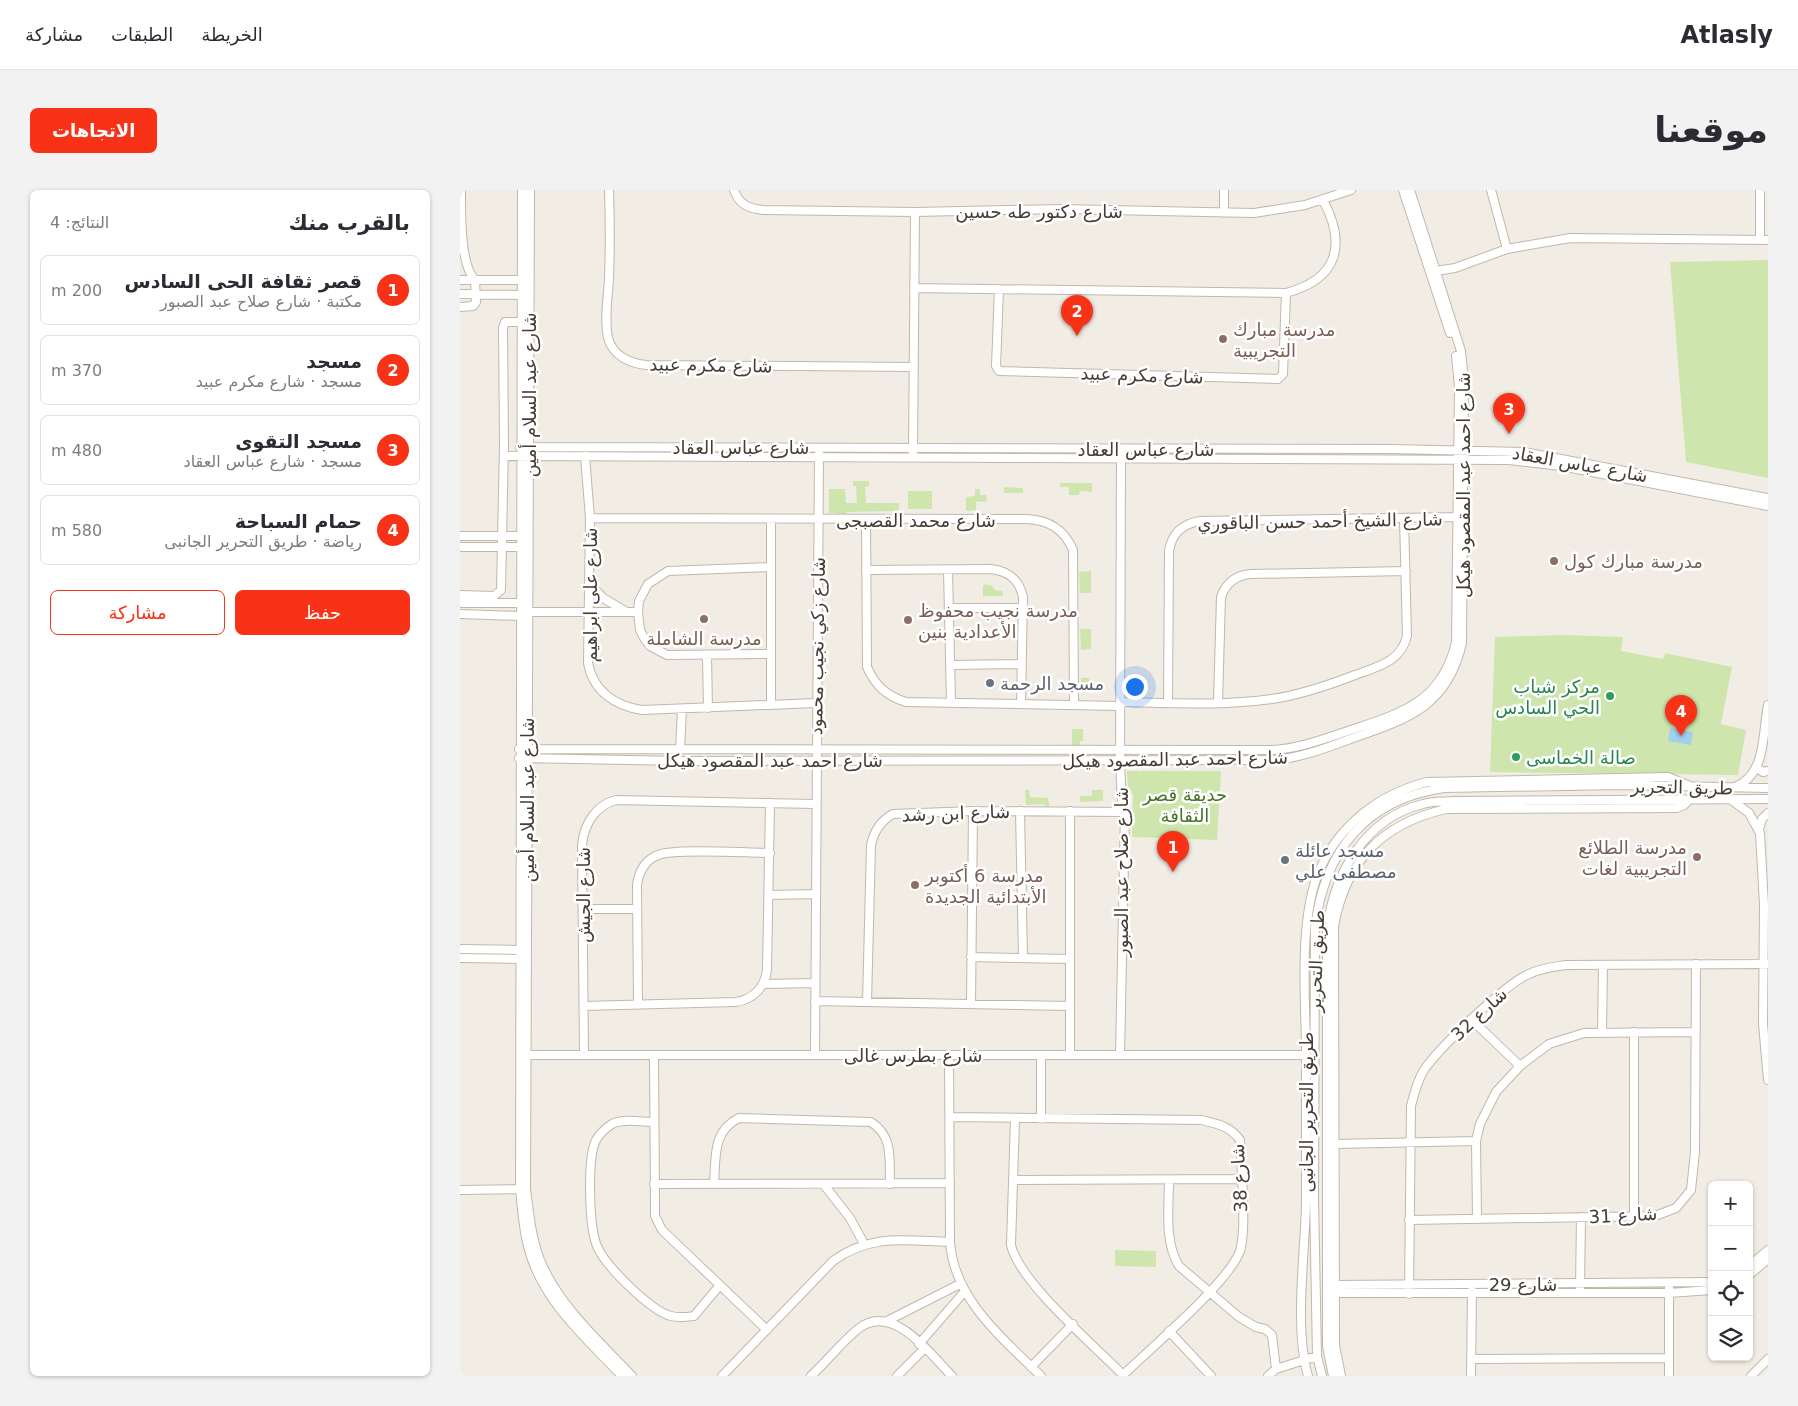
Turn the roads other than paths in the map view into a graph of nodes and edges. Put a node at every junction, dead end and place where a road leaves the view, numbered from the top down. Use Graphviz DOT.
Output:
graph roads {
  1 [pos="461,190"];
  2 [pos="522,190"];
  3 [pos="530,190"];
  4 [pos="609,190"];
  5 [pos="734,190"];
  6 [pos="1224,190"];
  7 [pos="1352,190"];
  8 [pos="1403,190"];
  9 [pos="1410,190"];
  10 [pos="1491,190"];
  11 [pos="1760,190"];
  12 [pos="1323,200"];
  13 [pos="915,212"];
  14 [pos="1224,213"];
  15 [pos="1764,240"];
  16 [pos="1507,249"];
  17 [pos="461,255"];
  18 [pos="1455,268"];
  19 [pos="1436,271"];
  20 [pos="460,280"];
  21 [pos="475,280"];
  22 [pos="525,280"];
  23 [pos="1440,282"];
  24 [pos="914,288"];
  25 [pos="999,289"];
  26 [pos="1286,293"];
  27 [pos="460,294"];
  28 [pos="476,294"];
  29 [pos="521,295"];
  30 [pos="460,306"];
  31 [pos="521,322"];
  32 [pos="914,367"];
  33 [pos="525,447"];
  34 [pos="819,447"];
  35 [pos="913,448"];
  36 [pos="1121,449"];
  37 [pos="1462,449"];
  38 [pos="504,456"];
  39 [pos="524,456"];
  40 [pos="585,456"];
  41 [pos="819,457"];
  42 [pos="913,458"];
  43 [pos="1121,458"];
  44 [pos="1462,459"];
  45 [pos="1768,498"];
  46 [pos="1768,506"];
  47 [pos="590,518"];
  48 [pos="1404,518"];
  49 [pos="1458,518"];
  50 [pos="771,520"];
  51 [pos="818,520"];
  52 [pos="866,520"];
  53 [pos="460,536"];
  54 [pos="520,536"];
  55 [pos="503,537"];
  56 [pos="460,546"];
  57 [pos="503,547"];
  58 [pos="520,547"];
  59 [pos="771,567"];
  60 [pos="866,570"];
  61 [pos="948,570"];
  62 [pos="1406,571"];
  63 [pos="589,583"];
  64 [pos="460,595"];
  65 [pos="460,603"];
  66 [pos="520,603"];
  67 [pos="950,608"];
  68 [pos="1022,608"];
  69 [pos="528,612"];
  70 [pos="588,612"];
  71 [pos="626,612"];
  72 [pos="638,612"];
  73 [pos="460,614"];
  74 [pos="520,616"];
  75 [pos="771,654"];
  76 [pos="707,656"];
  77 [pos="1021,664"];
  78 [pos="951,665"];
  79 [pos="1218,702"];
  80 [pos="816,703"];
  81 [pos="951,703"];
  82 [pos="1168,703"];
  83 [pos="1021,704"];
  84 [pos="1120,704"];
  85 [pos="771,705"];
  86 [pos="1074,705"];
  87 [pos="1422,705"];
  88 [pos="1768,706"];
  89 [pos="708,708"];
  90 [pos="682,709"];
  91 [pos="1766,720"];
  92 [pos="680,750"];
  93 [pos="816,750"];
  94 [pos="1271,750"];
  95 [pos="1120,751"];
  96 [pos="523,753"];
  97 [pos="816,759"];
  98 [pos="1272,760"];
  99 [pos="1120,761"];
  100 [pos="1757,768"];
  101 [pos="1768,771"];
  102 [pos="1464,780"];
  103 [pos="1610,786"];
  104 [pos="1634,786"];
  105 [pos="1692,787"];
  106 [pos="1472,788"];
  107 [pos="1733,788"];
  108 [pos="1768,788"];
  109 [pos="1728,798"];
  110 [pos="1690,799"];
  111 [pos="1768,799"];
  112 [pos="1636,800"];
  113 [pos="1454,801"];
  114 [pos="1610,801"];
  115 [pos="770,803"];
  116 [pos="816,804"];
  117 [pos="1462,809"];
  118 [pos="973,811"];
  119 [pos="1020,811"];
  120 [pos="1070,811"];
  121 [pos="1125,812"];
  122 [pos="1768,813"];
  123 [pos="1759,829"];
  124 [pos="1329,851"];
  125 [pos="770,854"];
  126 [pos="1330,869"];
  127 [pos="769,894"];
  128 [pos="816,894"];
  129 [pos="1766,908"];
  130 [pos="583,909"];
  131 [pos="636,909"];
  132 [pos="460,949"];
  133 [pos="519,950"];
  134 [pos="971,957"];
  135 [pos="460,958"];
  136 [pos="1023,958"];
  137 [pos="519,959"];
  138 [pos="1070,959"];
  139 [pos="1696,964"];
  140 [pos="1766,964"];
  141 [pos="1603,965"];
  142 [pos="1315,973"];
  143 [pos="815,983"];
  144 [pos="763,984"];
  145 [pos="1305,991"];
  146 [pos="815,1000"];
  147 [pos="867,1002"];
  148 [pos="638,1004"];
  149 [pos="971,1004"];
  150 [pos="1326,1004"];
  151 [pos="584,1006"];
  152 [pos="1070,1006"];
  153 [pos="1335,1013"];
  154 [pos="1472,1020"];
  155 [pos="1602,1032"];
  156 [pos="1634,1032"];
  157 [pos="1696,1032"];
  158 [pos="522,1055"];
  159 [pos="584,1055"];
  160 [pos="654,1055"];
  161 [pos="815,1055"];
  162 [pos="949,1055"];
  163 [pos="1041,1055"];
  164 [pos="1070,1055"];
  165 [pos="1120,1055"];
  166 [pos="1306,1055"];
  167 [pos="1520,1066"];
  168 [pos="1768,1080"];
  169 [pos="1334,1113"];
  170 [pos="950,1117"];
  171 [pos="1041,1119"];
  172 [pos="1015,1120"];
  173 [pos="654,1122"];
  174 [pos="1326,1126"];
  175 [pos="1306,1128"];
  176 [pos="1476,1141"];
  177 [pos="1315,1142"];
  178 [pos="1410,1143"];
  179 [pos="1334,1144"];
  180 [pos="1315,1172"];
  181 [pos="1326,1174"];
  182 [pos="1241,1179"];
  183 [pos="1014,1180"];
  184 [pos="1169,1180"];
  185 [pos="654,1184"];
  186 [pos="714,1184"];
  187 [pos="890,1184"];
  188 [pos="950,1184"];
  189 [pos="824,1185"];
  190 [pos="520,1189"];
  191 [pos="460,1190"];
  192 [pos="1314,1197"];
  193 [pos="1325,1197"];
  194 [pos="1634,1217"];
  195 [pos="1477,1218"];
  196 [pos="1581,1218"];
  197 [pos="1410,1220"];
  198 [pos="1326,1230"];
  199 [pos="1334,1240"];
  200 [pos="950,1242"];
  201 [pos="864,1244"];
  202 [pos="1768,1250"];
  203 [pos="1768,1259"];
  204 [pos="1753,1263"];
  205 [pos="1753,1272"];
  206 [pos="1708,1282"];
  207 [pos="1669,1283"];
  208 [pos="960,1284"];
  209 [pos="1472,1284"];
  210 [pos="720,1285"];
  211 [pos="1334,1289"];
  212 [pos="1409,1289"];
  213 [pos="1580,1289"];
  214 [pos="1708,1290"];
  215 [pos="965,1291"];
  216 [pos="1209,1291"];
  217 [pos="1669,1292"];
  218 [pos="1472,1293"];
  219 [pos="887,1321"];
  220 [pos="1073,1324"];
  221 [pos="767,1330"];
  222 [pos="1169,1331"];
  223 [pos="922,1346"];
  224 [pos="1317,1356"];
  225 [pos="1669,1358"];
  226 [pos="1768,1358"];
  227 [pos="1471,1359"];
  228 [pos="1304,1360"];
  229 [pos="1031,1366"];
  230 [pos="1276,1369"];
  231 [pos="1339,1375"];
  232 [pos="622,1376"];
  233 [pos="632,1376"];
  234 [pos="722,1376"];
  235 [pos="811,1376"];
  236 [pos="897,1376"];
  237 [pos="952,1376"];
  238 [pos="1041,1376"];
  239 [pos="1123,1376"];
  240 [pos="1211,1376"];
  241 [pos="1268,1376"];
  242 [pos="1308,1376"];
  243 [pos="1322,1376"];
  244 [pos="1471,1376"];
  245 [pos="1669,1376"];
  246 [pos="1751,1376"];
  1 -- 17 [label="street"];
  2 -- 22 [label="street, شارع عبد السلام أمين"];
  3 -- 22 [label="street, شارع عبد السلام أمين"];
  4 -- 32 [label="street, شارع مكرم عبيد"];
  5 -- 13 [label="street, شارع دكتور طه حسين"];
  6 -- 14 [label="street"];
  7 -- 12 [label="street, شارع دكتور طه حسين"];
  8 -- 37 [label="street, شارع احمد عبد المقصود هيكل"];
  9 -- 19 [label="street, شارع احمد عبد المقصود هيكل"];
  10 -- 16 [label="street"];
  11 -- 15 [label="street"];
  12 -- 14 [label="street, شارع دكتور طه حسين"];
  12 -- 26 [label="street"];
  13 -- 14 [label="street, شارع دكتور طه حسين"];
  13 -- 24 [label="street"];
  15 -- 16 [label="street"];
  16 -- 18 [label="street"];
  17 -- 21 [label="street"];
  18 -- 19 [label="street"];
  18 -- 23 [label="street"];
  19 -- 23 [label="street, شارع احمد عبد المقصود هيكل"];
  20 -- 21 [label="street"];
  21 -- 22 [label="street"];
  21 -- 28 [label="street"];
  22 -- 29 [label="street, شارع عبد السلام أمين"];
  22 -- 33 [label="street, شارع عبد السلام أمين"];
  23 -- 37 [label="street, شارع احمد عبد المقصود هيكل"];
  24 -- 25 [label="street"];
  24 -- 32 [label="street"];
  25 -- 26 [label="street"];
  25 -- 26 [label="street, شارع مكرم عبيد"];
  27 -- 28 [label="street"];
  28 -- 29 [label="street"];
  28 -- 30 [label="street"];
  29 -- 31 [label="street, شارع عبد السلام أمين"];
  31 -- 33 [label="street, شارع عبد السلام أمين"];
  31 -- 38 [label="street"];
  32 -- 35 [label="street"];
  33 -- 34 [label="street, شارع عباس العقاد"];
  33 -- 39 [label="street, شارع عبد السلام أمين"];
  34 -- 35 [label="street, شارع عباس العقاد"];
  34 -- 41 [label="street, شارع زكي نجيب محمود"];
  35 -- 36 [label="street, شارع عباس العقاد"];
  35 -- 42 [label="street"];
  36 -- 37 [label="street, شارع عباس العقاد"];
  36 -- 43 [label="street, شارع صلاح عبد الصبور"];
  37 -- 44 [label="street, شارع احمد عبد المقصود هيكل"];
  37 -- 45 [label="street, شارع عباس العقاد"];
  38 -- 39 [label="street, شارع عباس العقاد"];
  38 -- 55 [label="street"];
  39 -- 40 [label="street, شارع عباس العقاد"];
  39 -- 54 [label="street, شارع عبد السلام أمين"];
  39 -- 69 [label="street, شارع عبد السلام أمين"];
  40 -- 41 [label="street, شارع عباس العقاد"];
  40 -- 47 [label="street, شارع على ابراهيم"];
  41 -- 42 [label="street, شارع عباس العقاد"];
  41 -- 51 [label="street, شارع زكي نجيب محمود"];
  42 -- 43 [label="street, شارع عباس العقاد"];
  43 -- 44 [label="street, شارع عباس العقاد"];
  43 -- 84 [label="street, شارع صلاح عبد الصبور"];
  44 -- 46 [label="street, شارع عباس العقاد"];
  44 -- 49 [label="street, شارع احمد عبد المقصود هيكل"];
  44 -- 87 [label="street, شارع احمد عبد المقصود هيكل"];
  47 -- 50 [label="street, شارع محمد القصبجى"];
  47 -- 63 [label="street, شارع على ابراهيم"];
  48 -- 49 [label="street, شارع الشيخ أحمد حسن الباقوري"];
  48 -- 62 [label="street"];
  48 -- 82 [label="street, شارع الشيخ أحمد حسن الباقوري"];
  49 -- 87 [label="street, شارع احمد عبد المقصود هيكل"];
  50 -- 51 [label="street, شارع محمد القصبجى"];
  50 -- 59 [label="street"];
  51 -- 52 [label="street, شارع محمد القصبجى"];
  51 -- 80 [label="street, شارع زكي نجيب محمود"];
  52 -- 60 [label="street"];
  52 -- 86 [label="street, شارع محمد القصبجى"];
  53 -- 55 [label="street"];
  54 -- 55 [label="street"];
  54 -- 58 [label="street, شارع عبد السلام أمين"];
  55 -- 57 [label="street"];
  56 -- 57 [label="street"];
  57 -- 58 [label="street"];
  57 -- 64 [label="street"];
  58 -- 66 [label="street, شارع عبد السلام أمين"];
  59 -- 72 [label="street"];
  59 -- 75 [label="street"];
  60 -- 61 [label="street"];
  60 -- 81 [label="street"];
  61 -- 67 [label="street"];
  61 -- 68 [label="street"];
  62 -- 79 [label="street"];
  62 -- 79 [label="street"];
  63 -- 70 [label="street, شارع على ابراهيم"];
  63 -- 71 [label="street"];
  65 -- 66 [label="street"];
  66 -- 74 [label="street, شارع عبد السلام أمين"];
  67 -- 68 [label="street"];
  67 -- 78 [label="street"];
  68 -- 77 [label="street"];
  69 -- 70 [label="street"];
  69 -- 96 [label="street, شارع عبد السلام أمين"];
  70 -- 71 [label="street"];
  70 -- 90 [label="street, شارع على ابراهيم"];
  71 -- 72 [label="street"];
  72 -- 76 [label="street"];
  73 -- 74 [label="street"];
  74 -- 96 [label="street, شارع عبد السلام أمين"];
  75 -- 76 [label="street"];
  75 -- 85 [label="street"];
  76 -- 89 [label="street"];
  77 -- 78 [label="street"];
  77 -- 83 [label="street"];
  78 -- 81 [label="street"];
  79 -- 82 [label="street"];
  80 -- 85 [label="street, شارع على ابراهيم"];
  80 -- 93 [label="street, شارع زكي نجيب محمود"];
  81 -- 83 [label="street"];
  82 -- 84 [label="street"];
  83 -- 86 [label="street"];
  84 -- 86 [label="street"];
  84 -- 95 [label="street, شارع صلاح عبد الصبور"];
  85 -- 89 [label="street, شارع على ابراهيم"];
  87 -- 94 [label="street, شارع احمد عبد المقصود هيكل"];
  87 -- 98 [label="street, شارع احمد عبد المقصود هيكل"];
  88 -- 91 [label="street"];
  89 -- 90 [label="street, شارع على ابراهيم"];
  90 -- 92 [label="street"];
  91 -- 100 [label="street"];
  92 -- 93 [label="street, شارع احمد عبد المقصود هيكل"];
  92 -- 96 [label="street, شارع احمد عبد المقصود هيكل"];
  93 -- 95 [label="street, شارع احمد عبد المقصود هيكل"];
  93 -- 97 [label="street, شارع زكي نجيب محمود"];
  94 -- 95 [label="street, شارع احمد عبد المقصود هيكل"];
  94 -- 98 [label="street"];
  95 -- 99 [label="street, شارع صلاح عبد الصبور"];
  96 -- 97 [label="street, شارع احمد عبد المقصود هيكل"];
  96 -- 133 [label="street, شارع عبد السلام أمين"];
  96 -- 158 [label="street, شارع عبد السلام أمين"];
  97 -- 99 [label="street, شارع احمد عبد المقصود هيكل"];
  97 -- 116 [label="street, شارع زكي نجيب محمود"];
  98 -- 99 [label="street, شارع احمد عبد المقصود هيكل"];
  99 -- 121 [label="street, شارع صلاح عبد الصبور"];
  100 -- 101 [label="street"];
  100 -- 107 [label="street"];
  102 -- 105 [label="street, طريق التحرير الجانبى"];
  102 -- 106 [label="street"];
  102 -- 124 [label="street, طريق التحرير الجانبى"];
  103 -- 104 [label="street, طريق التحرير"];
  103 -- 106 [label="street, طريق التحرير"];
  103 -- 114 [label="street"];
  104 -- 105 [label="street, طريق التحرير"];
  104 -- 112 [label="street"];
  105 -- 107 [label="street, طريق التحرير"];
  106 -- 126 [label="street, طريق التحرير"];
  107 -- 108 [label="street, طريق التحرير"];
  109 -- 110 [label="street, طريق التحرير"];
  109 -- 111 [label="street, طريق التحرير"];
  109 -- 123 [label="street"];
  110 -- 112 [label="street, طريق التحرير"];
  110 -- 117 [label="street, طريق التحرير الجانبى"];
  112 -- 114 [label="street, طريق التحرير"];
  113 -- 114 [label="street, طريق التحرير"];
  113 -- 117 [label="street"];
  113 -- 150 [label="street, طريق التحرير"];
  115 -- 116 [label="street, شارع الجيش"];
  115 -- 125 [label="street"];
  115 -- 130 [label="street, شارع الجيش"];
  116 -- 128 [label="street, شارع زكي نجيب محمود"];
  117 -- 153 [label="street, طريق التحرير الجانبى"];
  118 -- 119 [label="street, شارع ابن رشد"];
  118 -- 134 [label="street"];
  118 -- 147 [label="street, شارع ابن رشد"];
  119 -- 120 [label="street, شارع ابن رشد"];
  119 -- 136 [label="street"];
  120 -- 121 [label="street, شارع ابن رشد"];
  120 -- 138 [label="street"];
  121 -- 165 [label="street, شارع صلاح عبد الصبور"];
  122 -- 123 [label="street"];
  123 -- 129 [label="street"];
  124 -- 126 [label="street"];
  124 -- 145 [label="street, طريق التحرير الجانبى"];
  125 -- 127 [label="street"];
  125 -- 131 [label="street"];
  126 -- 142 [label="street, طريق التحرير"];
  127 -- 128 [label="street"];
  127 -- 144 [label="street"];
  128 -- 143 [label="street, شارع زكي نجيب محمود"];
  129 -- 140 [label="street"];
  130 -- 131 [label="street"];
  130 -- 151 [label="street, شارع الجيش"];
  131 -- 148 [label="street"];
  132 -- 133 [label="street"];
  133 -- 137 [label="street, شارع عبد السلام أمين"];
  134 -- 136 [label="street"];
  134 -- 149 [label="street"];
  135 -- 137 [label="street"];
  136 -- 138 [label="street"];
  137 -- 158 [label="street, شارع عبد السلام أمين"];
  138 -- 152 [label="street"];
  139 -- 140 [label="street, شارع 32"];
  139 -- 141 [label="street, شارع 32"];
  139 -- 157 [label="street, شارع 31"];
  140 -- 168 [label="street"];
  141 -- 154 [label="street, شارع 32"];
  141 -- 155 [label="street"];
  142 -- 145 [label="street"];
  142 -- 177 [label="street, طريق التحرير"];
  143 -- 144 [label="street"];
  143 -- 146 [label="street, شارع زكي نجيب محمود"];
  144 -- 148 [label="street"];
  145 -- 166 [label="street, طريق التحرير الجانبى"];
  146 -- 147 [label="street"];
  146 -- 161 [label="street, شارع زكي نجيب محمود"];
  147 -- 149 [label="street"];
  148 -- 151 [label="street"];
  149 -- 152 [label="street"];
  150 -- 153 [label="street"];
  150 -- 174 [label="street, طريق التحرير"];
  151 -- 159 [label="street, شارع الجيش"];
  152 -- 164 [label="street"];
  153 -- 169 [label="street, طريق التحرير الجانبى"];
  154 -- 167 [label="street"];
  154 -- 178 [label="street, شارع 32"];
  155 -- 156 [label="street"];
  155 -- 167 [label="street"];
  156 -- 157 [label="street"];
  156 -- 194 [label="street"];
  157 -- 194 [label="street, شارع 31"];
  158 -- 159 [label="street, شارع بطرس غالى"];
  158 -- 190 [label="street, شارع عبد السلام أمين"];
  158 -- 233 [label="street, شارع عبد السلام أمين"];
  159 -- 160 [label="street, شارع بطرس غالى"];
  160 -- 161 [label="street, شارع بطرس غالى"];
  160 -- 173 [label="street"];
  161 -- 162 [label="street, شارع بطرس غالى"];
  162 -- 163 [label="street, شارع بطرس غالى"];
  162 -- 170 [label="street"];
  163 -- 164 [label="street, شارع بطرس غالى"];
  163 -- 171 [label="street"];
  164 -- 165 [label="street, شارع بطرس غالى"];
  165 -- 166 [label="street, شارع بطرس غالى"];
  166 -- 175 [label="street, طريق التحرير الجانبى"];
  167 -- 176 [label="street"];
  169 -- 174 [label="street"];
  169 -- 179 [label="street, طريق التحرير الجانبى"];
  170 -- 172 [label="street, شارع 38"];
  170 -- 188 [label="street"];
  171 -- 172 [label="street, شارع 38"];
  171 -- 182 [label="street, شارع 38"];
  172 -- 183 [label="street"];
  173 -- 185 [label="street"];
  173 -- 210 [label="street"];
  174 -- 181 [label="street, طريق التحرير"];
  175 -- 177 [label="street"];
  175 -- 228 [label="street, طريق التحرير الجانبى"];
  176 -- 178 [label="street"];
  176 -- 195 [label="street"];
  177 -- 180 [label="street, طريق التحرير"];
  178 -- 179 [label="street"];
  178 -- 197 [label="street, شارع 32"];
  179 -- 199 [label="street, طريق التحرير الجانبى"];
  180 -- 181 [label="street"];
  180 -- 192 [label="street, طريق التحرير"];
  181 -- 193 [label="street, طريق التحرير"];
  182 -- 184 [label="street"];
  182 -- 216 [label="street, شارع 38"];
  183 -- 184 [label="street"];
  183 -- 220 [label="street"];
  184 -- 216 [label="street"];
  185 -- 186 [label="street"];
  185 -- 210 [label="street"];
  186 -- 187 [label="street"];
  186 -- 189 [label="street"];
  187 -- 188 [label="street"];
  187 -- 189 [label="street"];
  188 -- 200 [label="street"];
  189 -- 201 [label="street"];
  190 -- 191 [label="street"];
  190 -- 232 [label="street, شارع عبد السلام أمين"];
  192 -- 193 [label="street"];
  192 -- 224 [label="street, طريق التحرير"];
  193 -- 198 [label="street, طريق التحرير"];
  194 -- 196 [label="street, شارع 31"];
  195 -- 196 [label="street, شارع 31"];
  195 -- 197 [label="street, شارع 31"];
  196 -- 213 [label="street"];
  197 -- 212 [label="street, شارع 32"];
  198 -- 199 [label="street"];
  198 -- 231 [label="street, طريق التحرير"];
  199 -- 211 [label="street, طريق التحرير الجانبى"];
  200 -- 201 [label="street"];
  200 -- 208 [label="street"];
  201 -- 221 [label="street"];
  202 -- 204 [label="street"];
  203 -- 205 [label="street"];
  206 -- 207 [label="street, شارع 29"];
  207 -- 213 [label="street, شارع 29"];
  207 -- 217 [label="street"];
  208 -- 215 [label="street"];
  208 -- 219 [label="street"];
  209 -- 212 [label="street, شارع 29"];
  209 -- 213 [label="street, شارع 29"];
  209 -- 218 [label="street"];
  210 -- 221 [label="street"];
  211 -- 212 [label="street, شارع 29"];
  211 -- 231 [label="street, طريق التحرير الجانبى"];
  212 -- 218 [label="street, شارع 29"];
  213 -- 217 [label="street, شارع 29"];
  213 -- 218 [label="street, شارع 29"];
  214 -- 217 [label="street, شارع 29"];
  215 -- 223 [label="street"];
  215 -- 229 [label="street"];
  216 -- 222 [label="street, شارع 38"];
  216 -- 230 [label="street"];
  217 -- 225 [label="street"];
  218 -- 227 [label="street"];
  219 -- 223 [label="street"];
  219 -- 235 [label="street"];
  220 -- 229 [label="street"];
  220 -- 239 [label="street"];
  221 -- 234 [label="street"];
  222 -- 239 [label="street, شارع 38"];
  222 -- 240 [label="street"];
  223 -- 236 [label="street"];
  223 -- 237 [label="street"];
  224 -- 228 [label="street"];
  224 -- 243 [label="street, طريق التحرير"];
  225 -- 227 [label="street"];
  225 -- 245 [label="street"];
  226 -- 246 [label="street"];
  227 -- 244 [label="street"];
  228 -- 230 [label="street"];
  228 -- 242 [label="street, طريق التحرير الجانبى"];
  229 -- 238 [label="street"];
  230 -- 241 [label="street"];
}
